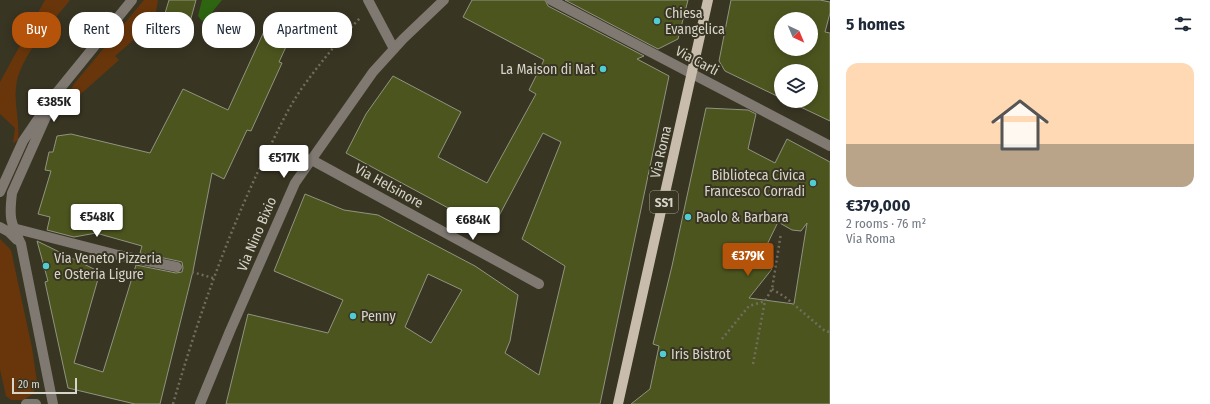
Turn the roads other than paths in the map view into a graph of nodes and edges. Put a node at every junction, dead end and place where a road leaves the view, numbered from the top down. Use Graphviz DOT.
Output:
graph roads {
  1 [pos="132,0"];
  2 [pos="444,0"];
  3 [pos="551,0"];
  4 [pos="708,0"];
  5 [pos="370,3"];
  6 [pos="394,49"];
  7 [pos="692,75"];
  8 [pos="57,92"];
  9 [pos="830,146"];
  10 [pos="310,159"];
  11 [pos="0,192"];
  12 [pos="0,228"];
  13 [pos="13,228"];
  14 [pos="21,244"];
  15 [pos="177,267"];
  16 [pos="539,284"];
  17 [pos="26,404"];
  18 [pos="36,404"];
  19 [pos="52,404"];
  20 [pos="200,404"];
  21 [pos="618,404"];
  1 -- 8 [label="street"];
  2 -- 6 [label="street, Via Nino Bixio"];
  3 -- 7 [label="street, Via Carli"];
  4 -- 7 [label="main road, Via Roma / SS1"];
  5 -- 6 [label="street"];
  6 -- 10 [label="street, Via Nino Bixio"];
  7 -- 9 [label="street, Via Carli"];
  7 -- 21 [label="main road, Via Roma / SS1"];
  8 -- 11 [label="street"];
  8 -- 13 [label="street"];
  10 -- 16 [label="street, Via Helsinore"];
  10 -- 20 [label="street, Via Nino Bixio"];
  12 -- 14 [label="street"];
  13 -- 14 [label="street"];
  13 -- 15 [label="street"];
  14 -- 19 [label="street"];
  17 -- 18 [label="street"];
}
